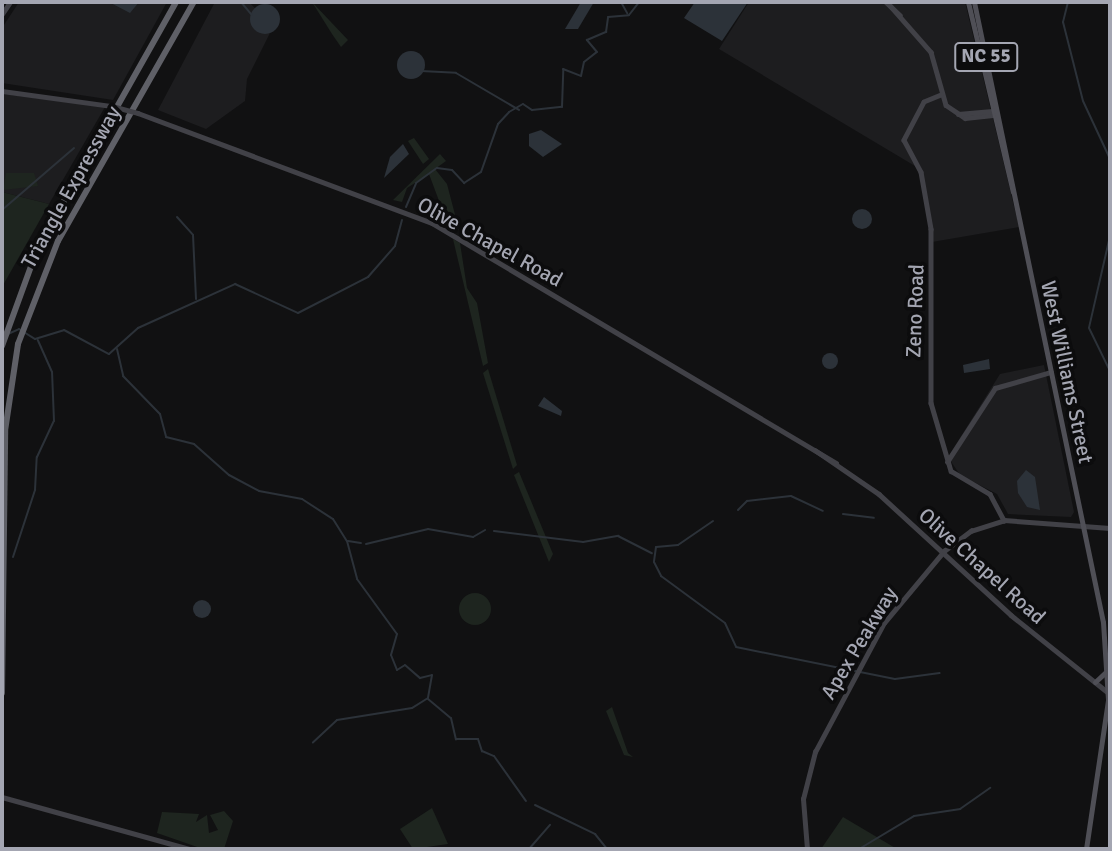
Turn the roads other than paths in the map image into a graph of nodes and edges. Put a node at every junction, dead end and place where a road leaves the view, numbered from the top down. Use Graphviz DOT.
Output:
graph roads {
  1 [pos="10,2"];
  2 [pos="176,2"];
  3 [pos="194,2"];
  4 [pos="886,2"];
  5 [pos="968,2"];
  6 [pos="974,2"];
  7 [pos="2,13"];
  8 [pos="2,91"];
  9 [pos="940,95"];
  10 [pos="995,113"];
  11 [pos="2,346"];
  12 [pos="1051,372"];
  13 [pos="947,462"];
  14 [pos="1004,520"];
  15 [pos="1083,523"];
  16 [pos="1110,528"];
  17 [pos="944,551"];
  18 [pos="1107,671"];
  19 [pos="1095,682"];
  20 [pos="2,693"];
  21 [pos="1109,693"];
  22 [pos="2,797"];
  23 [pos="190,849"];
  24 [pos="807,849"];
  25 [pos="1086,849"];
  1 -- 7 [label="main road"];
  2 -- 11 [label="highway, Triangle Expressway"];
  3 -- 20 [label="highway, Triangle Expressway"];
  4 -- 9 [label="main road"];
  5 -- 10 [label="main road, West Williams Street / NC 55"];
  6 -- 10 [label="main road, West Williams Street / NC 55"];
  8 -- 17 [label="main road, Olive Chapel Road, bridge"];
  9 -- 10 [label="main road"];
  9 -- 13 [label="main road, Zeno Road"];
  10 -- 12 [label="main road, West Williams Street / NC 55"];
  12 -- 13 [label="main road"];
  12 -- 15 [label="main road, West Williams Street / NC 55"];
  13 -- 14 [label="main road"];
  14 -- 15 [label="main road, Apex Peakway"];
  14 -- 17 [label="main road, Apex Peakway"];
  15 -- 16 [label="main road, Apex Peakway"];
  15 -- 18 [label="main road, West Williams Street / NC 55"];
  17 -- 19 [label="main road, Olive Chapel Road"];
  17 -- 24 [label="main road, Apex Peakway"];
  18 -- 19 [label="main road"];
  18 -- 21 [label="main road, West Williams Street / NC 55"];
  19 -- 21 [label="main road, Olive Chapel Road"];
  21 -- 25 [label="main road, West Williams Street / NC 55"];
  22 -- 23 [label="main road"];
}
